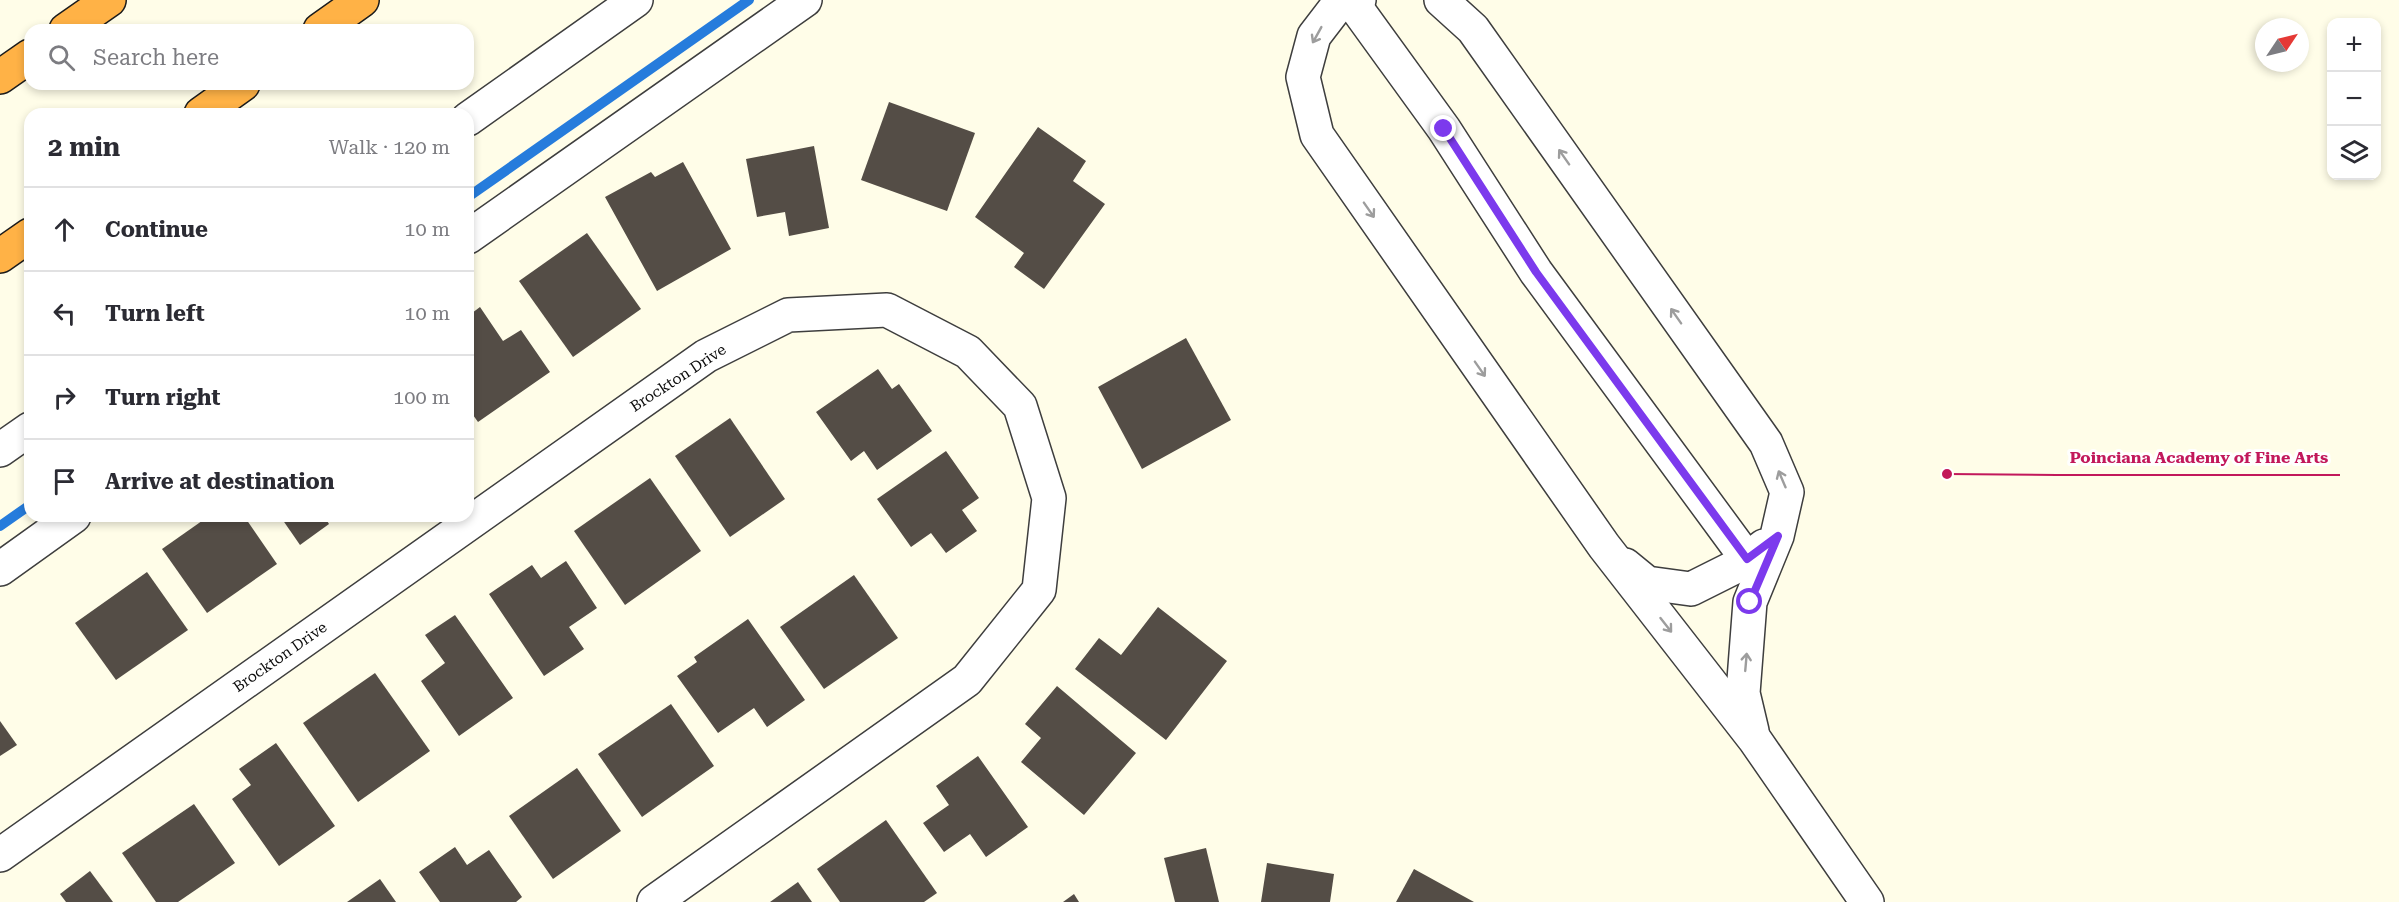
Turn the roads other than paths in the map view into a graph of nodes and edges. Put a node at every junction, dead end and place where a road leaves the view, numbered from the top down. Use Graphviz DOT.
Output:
graph roads {
  1 [pos="109,0"];
  2 [pos="362,0"];
  3 [pos="636,0"];
  4 [pos="805,0"];
  5 [pos="1441,0"];
  6 [pos="1345,2"];
  7 [pos="75,24"];
  8 [pos="328,24"];
  9 [pos="24,60"];
  10 [pos="0,77"];
  11 [pos="235,90"];
  12 [pos="209,108"];
  13 [pos="474,115"];
  14 [pos="474,233"];
  15 [pos="24,239"];
  16 [pos="0,256"];
  17 [pos="24,433"];
  18 [pos="0,450"];
  19 [pos="474,520"];
  20 [pos="66,522"];
  21 [pos="471,522"];
  22 [pos="1778,536"];
  23 [pos="1604,546"];
  24 [pos="1747,559"];
  25 [pos="0,569"];
  26 [pos="1755,740"];
  27 [pos="0,855"];
  28 [pos="654,902"];
  29 [pos="1867,902"];
  1 -- 7 [label="highway"];
  2 -- 8 [label="highway"];
  3 -- 13 [label="street"];
  4 -- 14 [label="street"];
  22 -- 5 [label="street, one-way"];
  6 -- 23 [label="street, one-way"];
  6 -- 24 [label="street"];
  9 -- 10 [label="highway"];
  11 -- 12 [label="highway"];
  15 -- 16 [label="highway"];
  17 -- 18 [label="street"];
  19 -- 28 [label="street, Brockton Drive"];
  20 -- 25 [label="street"];
  21 -- 27 [label="street, Brockton Drive"];
  22 -- 24 [label="street"];
  26 -- 22 [label="street, one-way"];
  23 -- 24 [label="street"];
  23 -- 26 [label="street, one-way"];
  26 -- 29 [label="street"];
}
